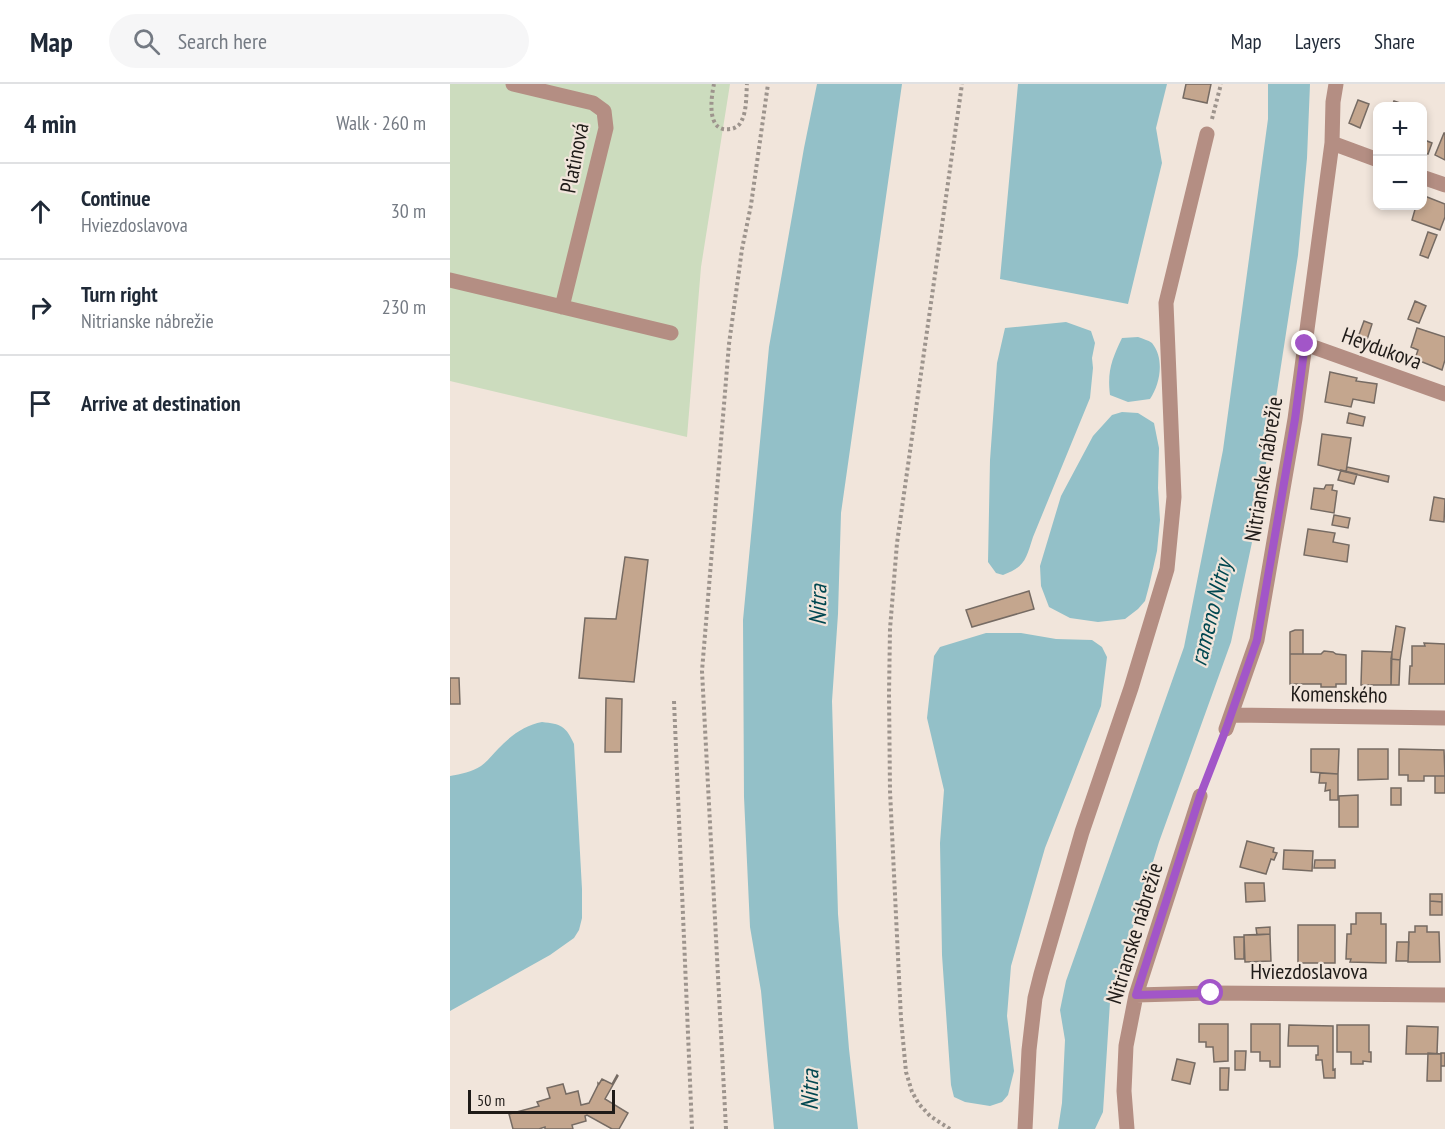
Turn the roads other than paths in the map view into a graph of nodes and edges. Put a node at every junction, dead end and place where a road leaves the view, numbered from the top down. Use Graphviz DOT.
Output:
graph roads {
  1 [pos="513,84"];
  2 [pos="1336,84"];
  3 [pos="1207,134"];
  4 [pos="1332,143"];
  5 [pos="1373,158"];
  6 [pos="1427,179"];
  7 [pos="1445,185"];
  8 [pos="450,280"];
  9 [pos="562,307"];
  10 [pos="671,333"];
  11 [pos="1305,344"];
  12 [pos="1445,394"];
  13 [pos="1231,715"];
  14 [pos="1445,718"];
  15 [pos="1226,729"];
  16 [pos="1200,796"];
  17 [pos="1136,995"];
  18 [pos="1445,995"];
  19 [pos="1025,1129"];
  20 [pos="1127,1129"];
  1 -- 9 [label="street, Platinová"];
  2 -- 4 [label="street, Nitrianske nábrežie"];
  3 -- 19 [label="street"];
  4 -- 5 [label="street"];
  4 -- 11 [label="street, Nitrianske nábrežie"];
  6 -- 7 [label="street"];
  8 -- 9 [label="street"];
  9 -- 10 [label="street"];
  11 -- 12 [label="street, Heydukova"];
  11 -- 13 [label="street, Nitrianske nábrežie"];
  13 -- 14 [label="street, Komenského"];
  13 -- 15 [label="street, Nitrianske nábrežie"];
  16 -- 17 [label="street, Nitrianske nábrežie"];
  17 -- 18 [label="street, Hviezdoslavova"];
  17 -- 20 [label="street, Nitrianske nábrežie"];
}
